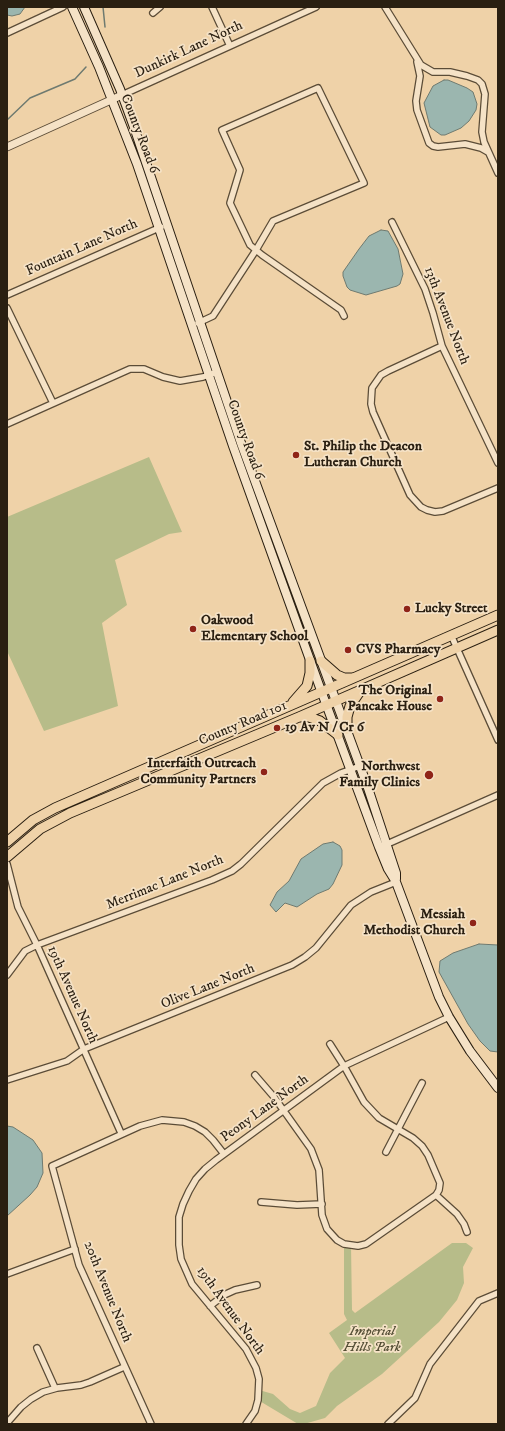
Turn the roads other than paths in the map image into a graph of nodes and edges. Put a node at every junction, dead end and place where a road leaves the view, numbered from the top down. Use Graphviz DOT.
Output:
graph roads {
  1 [pos="63,7"];
  2 [pos="72,7"];
  3 [pos="84,7"];
  4 [pos="160,7"];
  5 [pos="212,7"];
  6 [pos="316,7"];
  7 [pos="384,7"];
  8 [pos="153,13"];
  9 [pos="7,33"];
  10 [pos="230,46"];
  11 [pos="416,59"];
  12 [pos="122,95"];
  13 [pos="112,99"];
  14 [pos="7,147"];
  15 [pos="488,152"];
  16 [pos="498,173"];
  17 [pos="392,222"];
  18 [pos="167,225"];
  19 [pos="159,228"];
  20 [pos="256,250"];
  21 [pos="7,295"];
  22 [pos="7,308"];
  23 [pos="344,316"];
  24 [pos="200,322"];
  25 [pos="192,325"];
  26 [pos="442,346"];
  27 [pos="213,374"];
  28 [pos="53,403"];
  29 [pos="7,424"];
  30 [pos="498,463"];
  31 [pos="498,488"];
  32 [pos="498,615"];
  33 [pos="498,630"];
  34 [pos="451,636"];
  35 [pos="456,648"];
  36 [pos="310,661"];
  37 [pos="321,661"];
  38 [pos="353,678"];
  39 [pos="331,688"];
  40 [pos="363,688"];
  41 [pos="322,692"];
  42 [pos="336,700"];
  43 [pos="291,704"];
  44 [pos="326,704"];
  45 [pos="299,717"];
  46 [pos="347,729"];
  47 [pos="338,735"];
  48 [pos="498,740"];
  49 [pos="360,766"];
  50 [pos="350,769"];
  51 [pos="498,795"];
  52 [pos="7,842"];
  53 [pos="383,845"];
  54 [pos="7,857"];
  55 [pos="7,864"];
  56 [pos="396,882"];
  57 [pos="37,945"];
  58 [pos="7,975"];
  59 [pos="449,1017"];
  60 [pos="330,1044"];
  61 [pos="84,1049"];
  62 [pos="344,1066"];
  63 [pos="255,1075"];
  64 [pos="7,1080"];
  65 [pos="422,1083"];
  66 [pos="498,1088"];
  67 [pos="285,1110"];
  68 [pos="398,1130"];
  69 [pos="122,1133"];
  70 [pos="386,1152"];
  71 [pos="224,1154"];
  72 [pos="52,1166"];
  73 [pos="436,1195"];
  74 [pos="261,1202"];
  75 [pos="322,1204"];
  76 [pos="467,1232"];
  77 [pos="75,1249"];
  78 [pos="7,1274"];
  79 [pos="257,1284"];
  80 [pos="498,1293"];
  81 [pos="210,1306"];
  82 [pos="37,1348"];
  83 [pos="124,1367"];
  84 [pos="55,1388"];
  85 [pos="396,1416"];
  86 [pos="7,1423"];
  87 [pos="151,1424"];
  88 [pos="246,1424"];
  89 [pos="388,1424"];
  90 [pos="395,1424"];
  1 -- 9 [label="street"];
  2 -- 13 [label="main road, County Road 6"];
  3 -- 12 [label="main road, County Road 6"];
  4 -- 8 [label="street"];
  5 -- 10 [label="street"];
  6 -- 10 [label="street, Dunkirk Lane North"];
  7 -- 11 [label="street"];
  10 -- 12 [label="street, Dunkirk Lane North"];
  11 -- 15 [label="street"];
  11 -- 15 [label="street"];
  12 -- 13 [label="street, Dunkirk Lane North"];
  12 -- 18 [label="main road, County Road 6"];
  13 -- 14 [label="street, Dunkirk Lane North"];
  13 -- 19 [label="main road, County Road 6"];
  15 -- 16 [label="street"];
  17 -- 26 [label="street, 13th Avenue North"];
  18 -- 19 [label="street, Fountain Lane North"];
  18 -- 24 [label="main road, County Road 6"];
  19 -- 21 [label="street, Fountain Lane North"];
  19 -- 25 [label="main road, County Road 6"];
  20 -- 20 [label="street"];
  20 -- 23 [label="street"];
  20 -- 24 [label="street"];
  22 -- 28 [label="street"];
  24 -- 25 [label="street"];
  24 -- 27 [label="main road, County Road 6"];
  25 -- 27 [label="main road, County Road 6"];
  26 -- 30 [label="street, 13th Avenue North"];
  26 -- 31 [label="street"];
  27 -- 28 [label="street"];
  27 -- 36 [label="main road, County Road 6"];
  27 -- 37 [label="main road, County Road 6"];
  28 -- 29 [label="street"];
  32 -- 34 [label="main road, County Road 101"];
  33 -- 35 [label="main road, County Road 101"];
  34 -- 35 [label="street"];
  34 -- 38 [label="main road, County Road 101"];
  35 -- 40 [label="main road, County Road 101"];
  35 -- 48 [label="street"];
  36 -- 41 [label="main road, County Road 6"];
  36 -- 43 [label="main road"];
  37 -- 38 [label="main road"];
  37 -- 39 [label="main road, County Road 6"];
  38 -- 39 [label="main road, County Road 101"];
  39 -- 41 [label="main road, County Road 101"];
  39 -- 42 [label="main road, County Road 6"];
  40 -- 42 [label="main road, County Road 101"];
  40 -- 46 [label="main road"];
  41 -- 43 [label="main road, County Road 101"];
  41 -- 44 [label="main road, County Road 6"];
  42 -- 44 [label="main road, County Road 101"];
  42 -- 46 [label="main road, County Road 6"];
  43 -- 52 [label="main road, County Road 101"];
  44 -- 45 [label="main road, County Road 101"];
  44 -- 47 [label="main road, County Road 6"];
  45 -- 47 [label="main road"];
  45 -- 54 [label="main road, County Road 101"];
  46 -- 49 [label="main road, County Road 6"];
  47 -- 50 [label="main road, County Road 6"];
  49 -- 50 [label="street, Merrimac Lane North"];
  49 -- 53 [label="main road, County Road 6"];
  50 -- 53 [label="main road, County Road 6"];
  50 -- 57 [label="street, Merrimac Lane North"];
  51 -- 53 [label="street"];
  53 -- 56 [label="main road, County Road 6"];
  55 -- 57 [label="street, 19th Avenue North"];
  56 -- 59 [label="main road, County Road 6"];
  56 -- 61 [label="street, Olive Lane North"];
  57 -- 58 [label="street, Merrimac Lane North"];
  57 -- 61 [label="street, 19th Avenue North"];
  59 -- 62 [label="street, Peony Lane North"];
  59 -- 66 [label="main road, County Road 6"];
  60 -- 62 [label="street"];
  61 -- 64 [label="street, Olive Lane North"];
  61 -- 69 [label="street, 19th Avenue North"];
  62 -- 67 [label="street, Peony Lane North"];
  62 -- 68 [label="street"];
  63 -- 67 [label="street"];
  65 -- 68 [label="street"];
  67 -- 71 [label="street, Peony Lane North"];
  67 -- 75 [label="street"];
  68 -- 70 [label="street"];
  68 -- 73 [label="street"];
  69 -- 71 [label="street, Peony Lane North"];
  69 -- 72 [label="street, Peony Lane North"];
  71 -- 81 [label="street, 19th Avenue North"];
  72 -- 77 [label="street, 20th Avenue North"];
  73 -- 75 [label="street"];
  73 -- 76 [label="street"];
  74 -- 75 [label="street"];
  77 -- 78 [label="street"];
  77 -- 83 [label="street, 20th Avenue North"];
  79 -- 81 [label="street"];
  80 -- 85 [label="street"];
  81 -- 88 [label="street, 19th Avenue North"];
  82 -- 84 [label="street"];
  83 -- 84 [label="street"];
  83 -- 87 [label="street, 20th Avenue North"];
  84 -- 86 [label="street"];
  85 -- 89 [label="street"];
  85 -- 90 [label="street"];
}
